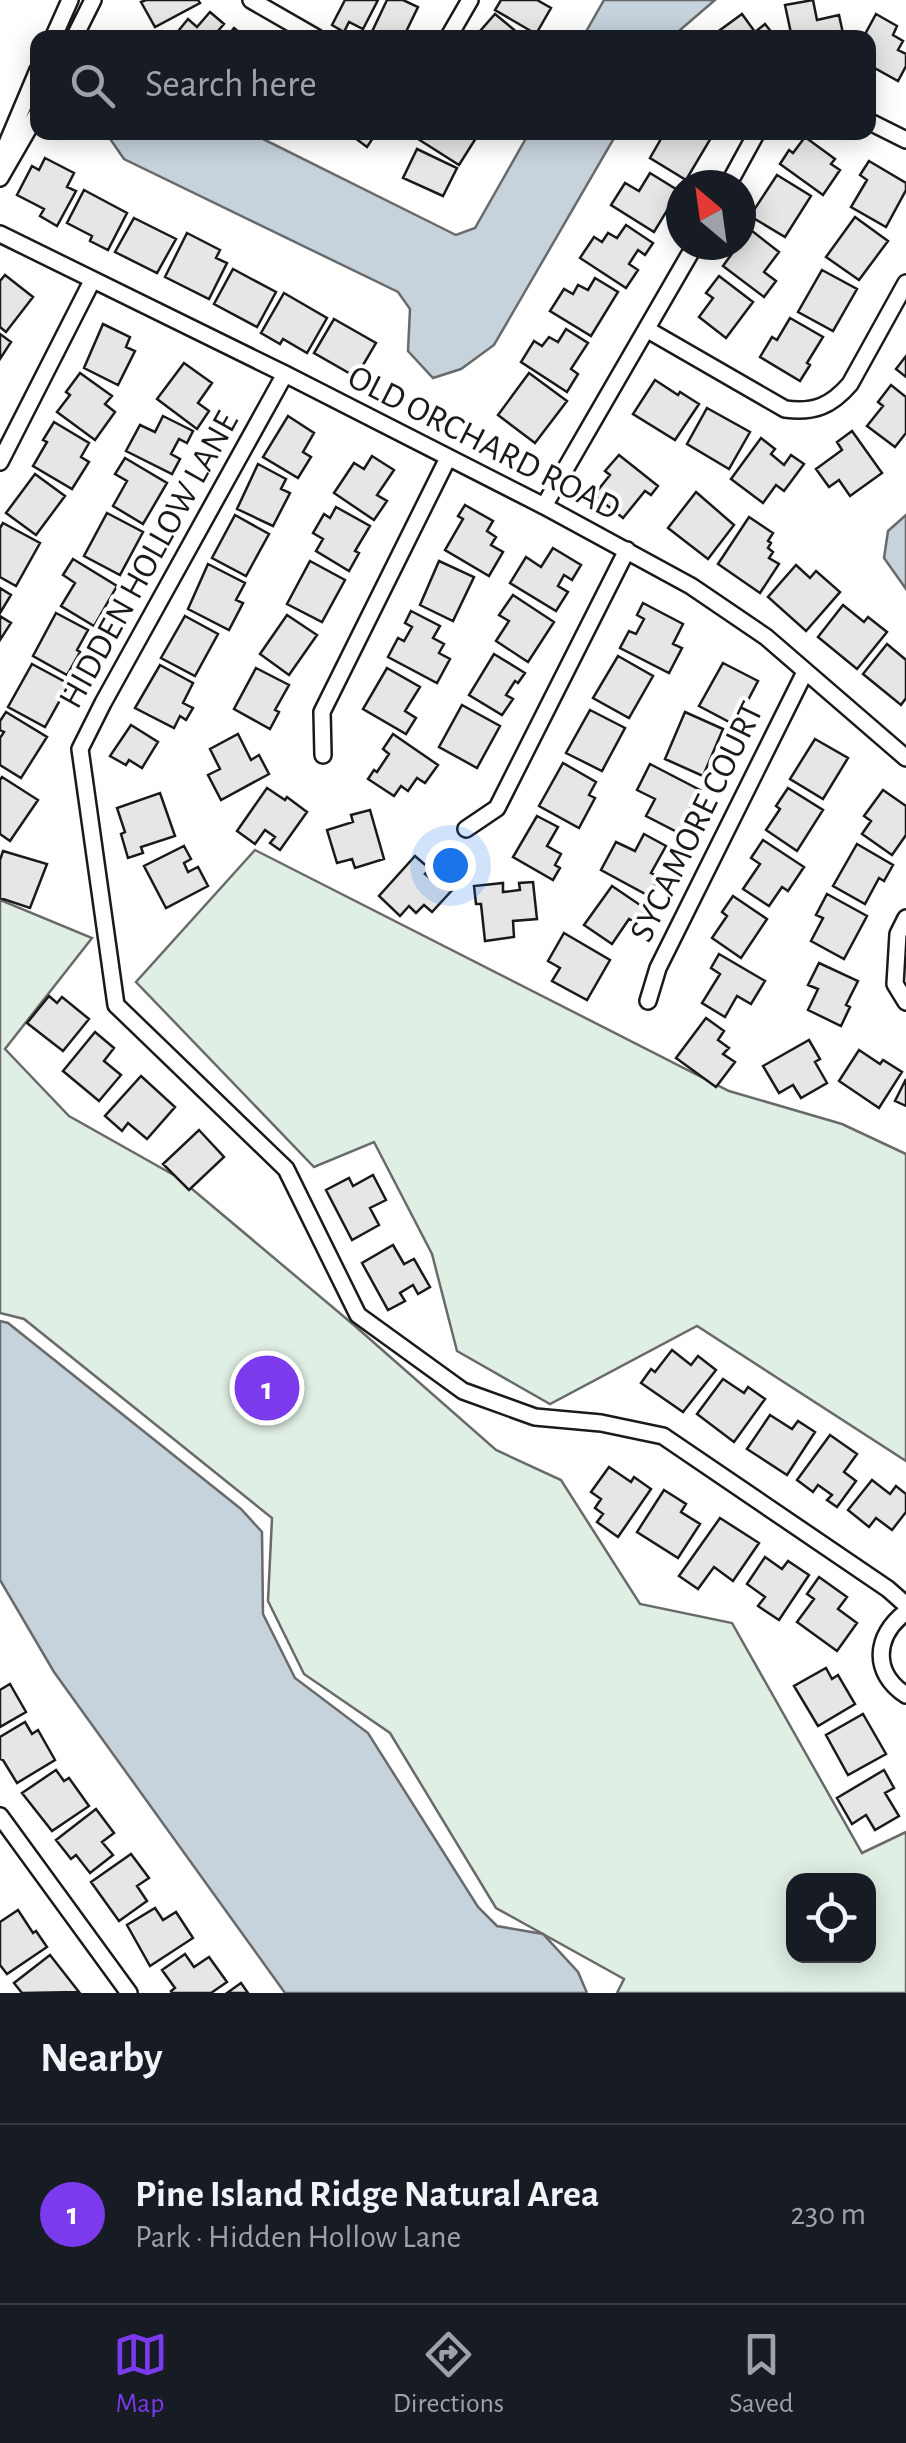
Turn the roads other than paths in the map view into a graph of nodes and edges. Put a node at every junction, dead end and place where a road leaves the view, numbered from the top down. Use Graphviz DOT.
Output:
graph roads {
  1 [pos="70,0"];
  2 [pos="93,0"];
  3 [pos="251,0"];
  4 [pos="470,0"];
  5 [pos="57,30"];
  6 [pos="78,30"];
  7 [pos="303,30"];
  8 [pos="453,30"];
  9 [pos="30,89"];
  10 [pos="876,124"];
  11 [pos="30,126"];
  12 [pos="753,140"];
  13 [pos="906,140"];
  14 [pos="0,160"];
  15 [pos="736,170"];
  16 [pos="0,178"];
  17 [pos="0,234"];
  18 [pos="687,260"];
  19 [pos="92,280"];
  20 [pos="906,283"];
  21 [pos="648,330"];
  22 [pos="285,374"];
  23 [pos="448,458"];
  24 [pos="0,462"];
  25 [pos="544,506"];
  26 [pos="627,550"];
  27 [pos="805,672"];
  28 [pos="323,755"];
  29 [pos="906,758"];
  30 [pos="466,828"];
  31 [pos="906,918"];
  32 [pos="648,1001"];
  33 [pos="906,1002"];
  34 [pos="906,1608"];
  35 [pos="906,1696"];
  36 [pos="0,1816"];
  37 [pos="129,1993"];
  1 -- 5 [label="street"];
  2 -- 6 [label="street"];
  3 -- 7 [label="street"];
  4 -- 8 [label="street"];
  9 -- 14 [label="street"];
  10 -- 13 [label="street"];
  11 -- 16 [label="street"];
  12 -- 15 [label="street"];
  17 -- 19 [label="street, OLD ORCHARD ROAD"];
  18 -- 21 [label="street"];
  19 -- 22 [label="street, OLD ORCHARD ROAD"];
  19 -- 24 [label="street"];
  20 -- 21 [label="street"];
  21 -- 25 [label="street"];
  22 -- 23 [label="street, OLD ORCHARD ROAD"];
  22 -- 34 [label="street, HIDDEN HOLLOW LANE"];
  23 -- 25 [label="street, OLD ORCHARD ROAD"];
  23 -- 28 [label="street"];
  25 -- 26 [label="street, OLD ORCHARD ROAD"];
  26 -- 27 [label="street, OLD ORCHARD ROAD"];
  26 -- 30 [label="street"];
  27 -- 29 [label="street, OLD ORCHARD ROAD"];
  27 -- 32 [label="street, SYCAMORE COURT"];
  31 -- 33 [label="street"];
  34 -- 35 [label="street, HIDDEN HOLLOW LANE"];
  36 -- 37 [label="street"];
}
